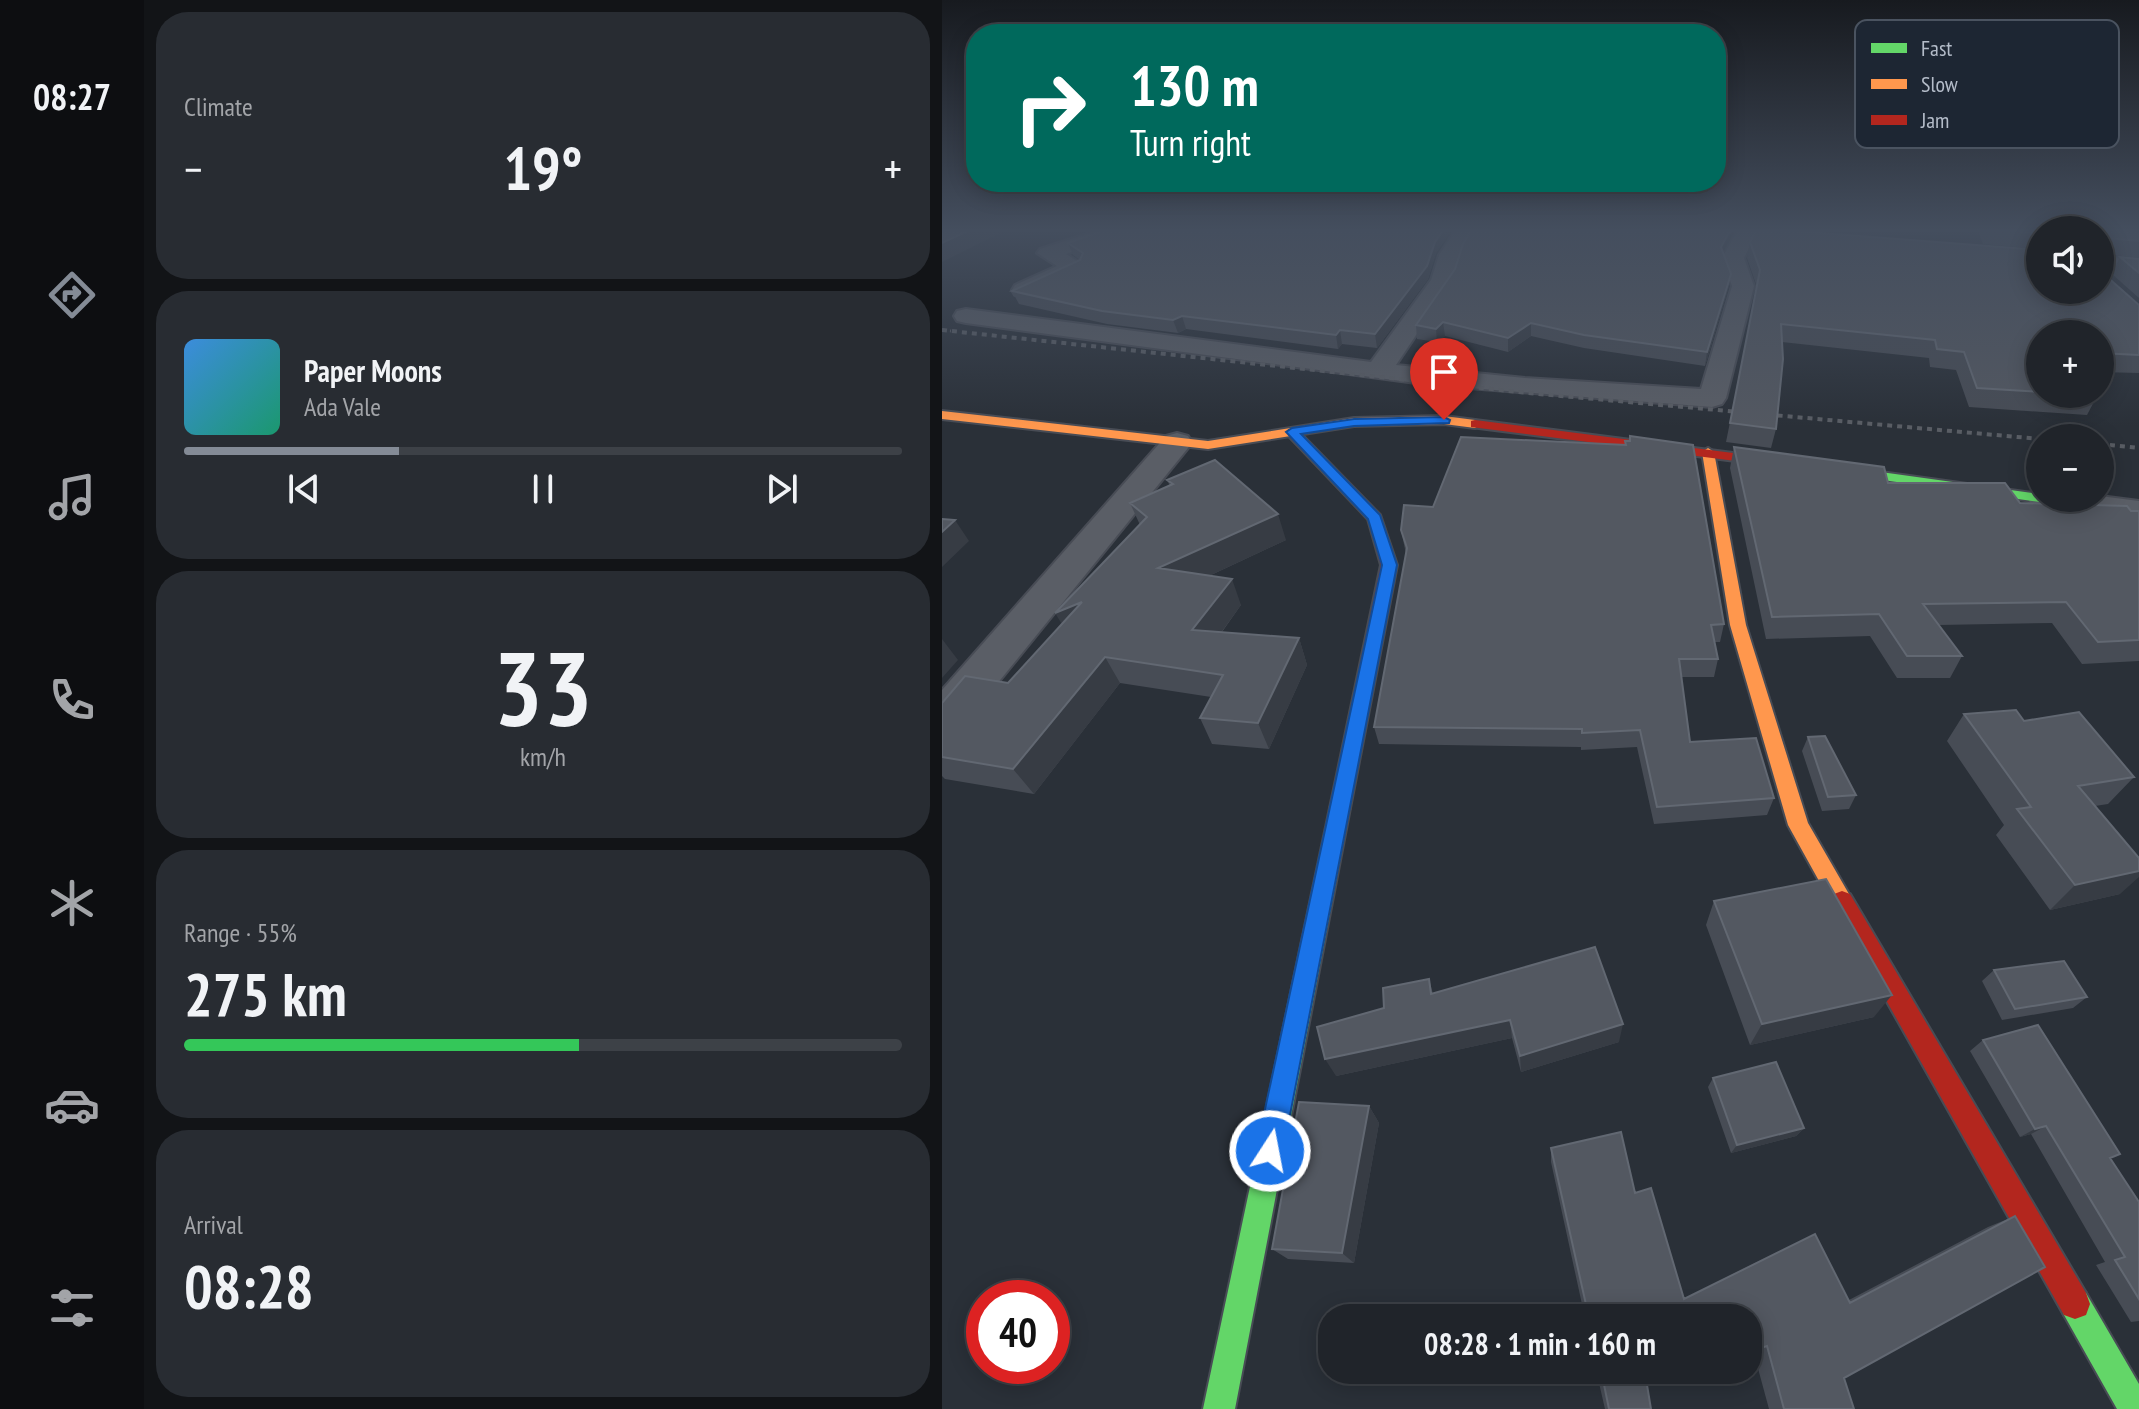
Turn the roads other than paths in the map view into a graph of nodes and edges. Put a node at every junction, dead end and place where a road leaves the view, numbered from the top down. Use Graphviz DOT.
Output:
graph roads {
  1 [pos="1014,294"];
  2 [pos="1432,294"];
  3 [pos="1741,294"];
  4 [pos="1379,370"];
  5 [pos="942,415"];
  6 [pos="1292,432"];
  7 [pos="1177,442"];
  8 [pos="1708,452"];
  9 [pos="2026,496"];
  10 [pos="2114,508"];
  11 [pos="2139,511"];
  12 [pos="942,720"];
  13 [pos="1219,1409"];
  14 [pos="2135,1409"];
  1 -- 4 [label="street"];
  2 -- 4 [label="street"];
  3 -- 4 [label="street"];
  5 -- 7 [label="street"];
  6 -- 7 [label="street"];
  6 -- 8 [label="street"];
  6 -- 13 [label="street"];
  7 -- 12 [label="street"];
  8 -- 9 [label="street"];
  8 -- 14 [label="street"];
  10 -- 11 [label="street"];
}
